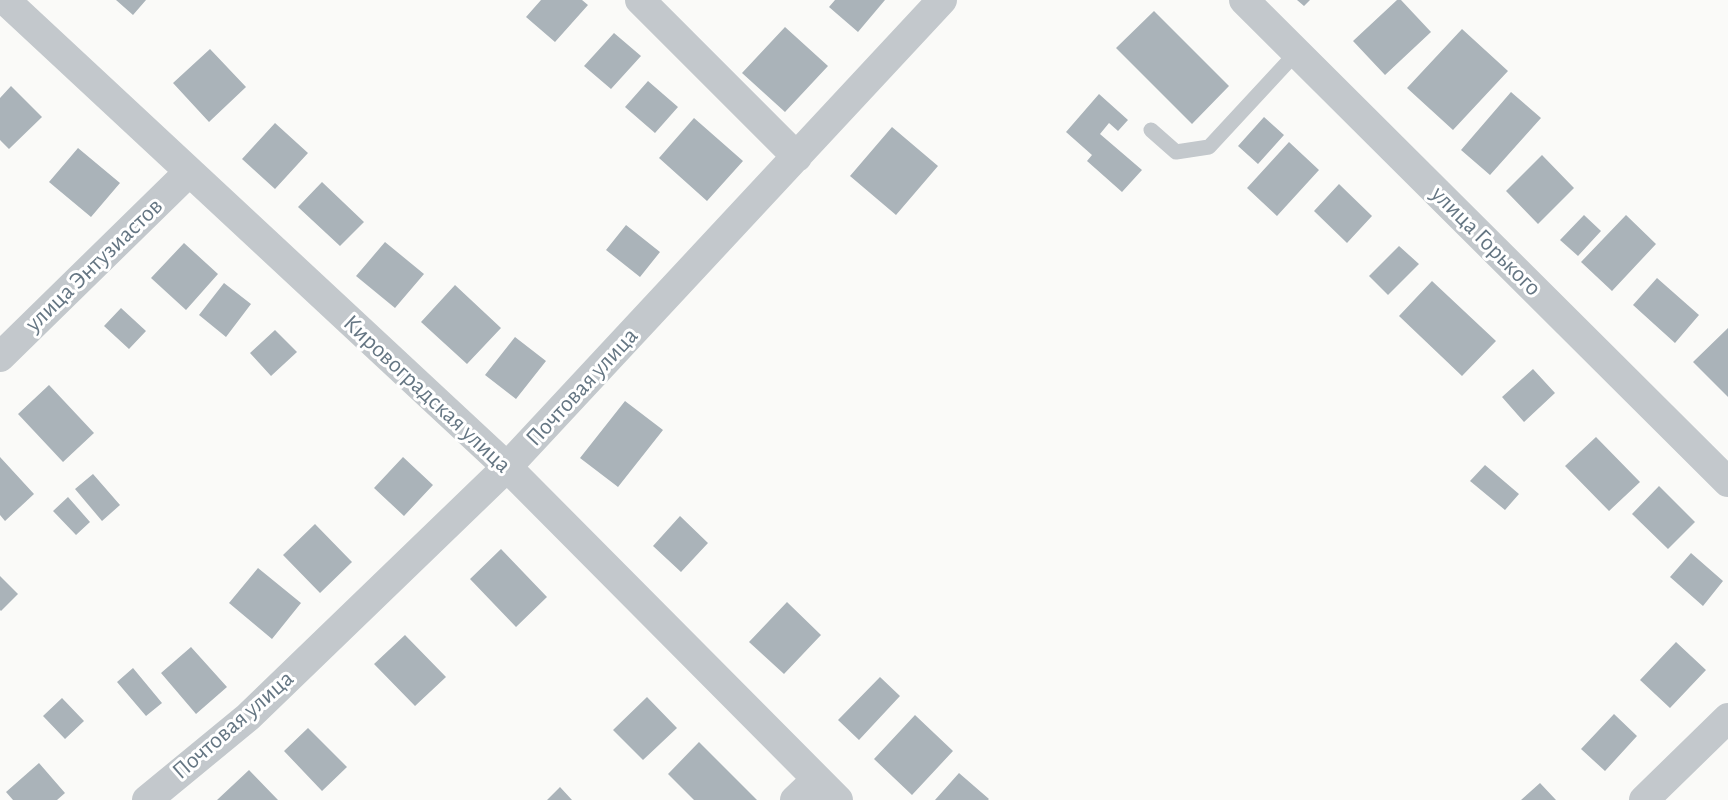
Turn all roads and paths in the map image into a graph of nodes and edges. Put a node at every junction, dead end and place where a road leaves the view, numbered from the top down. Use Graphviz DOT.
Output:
graph roads {
  1 [pos="5,0"];
  2 [pos="640,0"];
  3 [pos="942,0"];
  4 [pos="1244,0"];
  5 [pos="1297,52"];
  6 [pos="1151,130"];
  7 [pos="797,157"];
  8 [pos="189,172"];
  9 [pos="0,357"];
  10 [pos="507,467"];
  11 [pos="1728,482"];
  12 [pos="1728,718"];
  13 [pos="816,780"];
  14 [pos="147,800"];
  15 [pos="795,800"];
  16 [pos="838,800"];
  17 [pos="1644,800"];
  1 -- 8 [label="street, Кировоградская улица"];
  2 -- 7 [label="street"];
  3 -- 7 [label="street, Почтовая улица"];
  4 -- 5 [label="street, улица Горького"];
  5 -- 6 [label="lane"];
  5 -- 11 [label="street, улица Горького"];
  7 -- 10 [label="street, Почтовая улица"];
  8 -- 9 [label="street, улица Энтузиастов"];
  8 -- 10 [label="street, Кировоградская улица"];
  10 -- 13 [label="street, Кировоградская улица"];
  10 -- 14 [label="street, Почтовая улица"];
  12 -- 17 [label="street"];
  13 -- 15 [label="street"];
  13 -- 16 [label="street, Кировоградская улица"];
}
